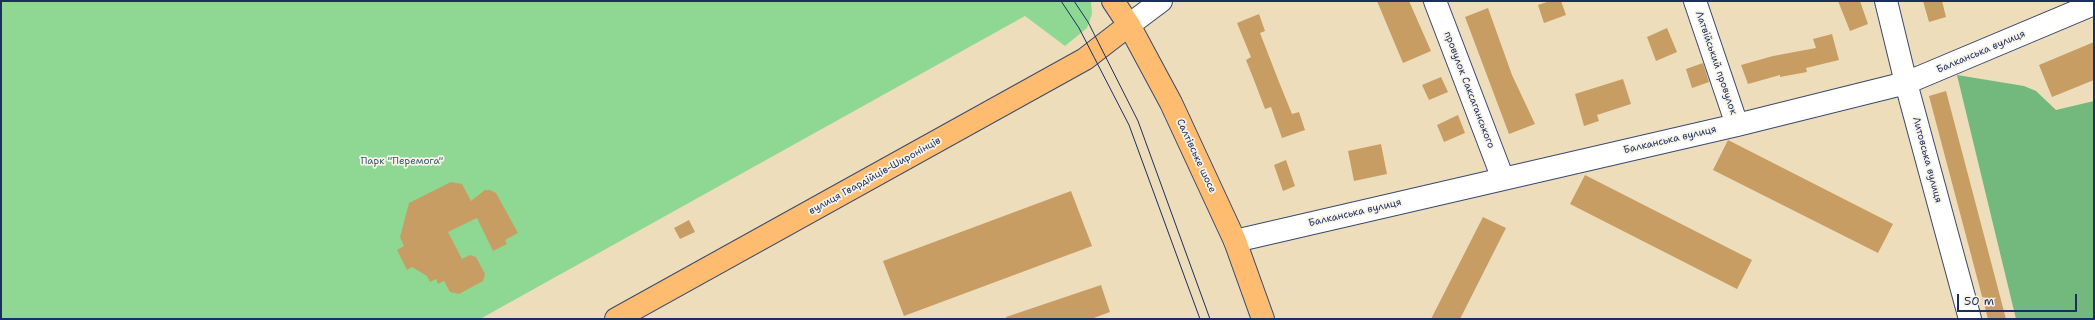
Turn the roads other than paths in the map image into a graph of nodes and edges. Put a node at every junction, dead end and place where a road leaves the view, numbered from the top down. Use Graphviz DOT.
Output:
graph roads {
  1 [pos="1113,1"];
  2 [pos="1160,1"];
  3 [pos="1435,1"];
  4 [pos="1694,1"];
  5 [pos="1886,1"];
  6 [pos="2094,4"];
  7 [pos="1129,25"];
  8 [pos="1906,83"];
  9 [pos="1737,125"];
  10 [pos="1503,179"];
  11 [pos="1235,241"];
  12 [pos="616,319"];
  13 [pos="1263,319"];
  14 [pos="1970,319"];
  1 -- 7 [label="main road, Салтівське шосе"];
  2 -- 7 [label="street"];
  3 -- 10 [label="street, провулок Саксаганського"];
  4 -- 9 [label="street, Латвійський провулок"];
  5 -- 8 [label="street, Литовська вулиця"];
  6 -- 8 [label="street, Балканська вулиця"];
  7 -- 11 [label="main road, Салтівське шосе"];
  7 -- 12 [label="main road, вулиця Гвардійців-Широнінців"];
  8 -- 9 [label="street, Балканська вулиця"];
  8 -- 14 [label="street, Литовська вулиця"];
  9 -- 10 [label="street, Балканська вулиця"];
  10 -- 11 [label="street, Балканська вулиця"];
  11 -- 13 [label="main road, Салтівське шосе"];
}
